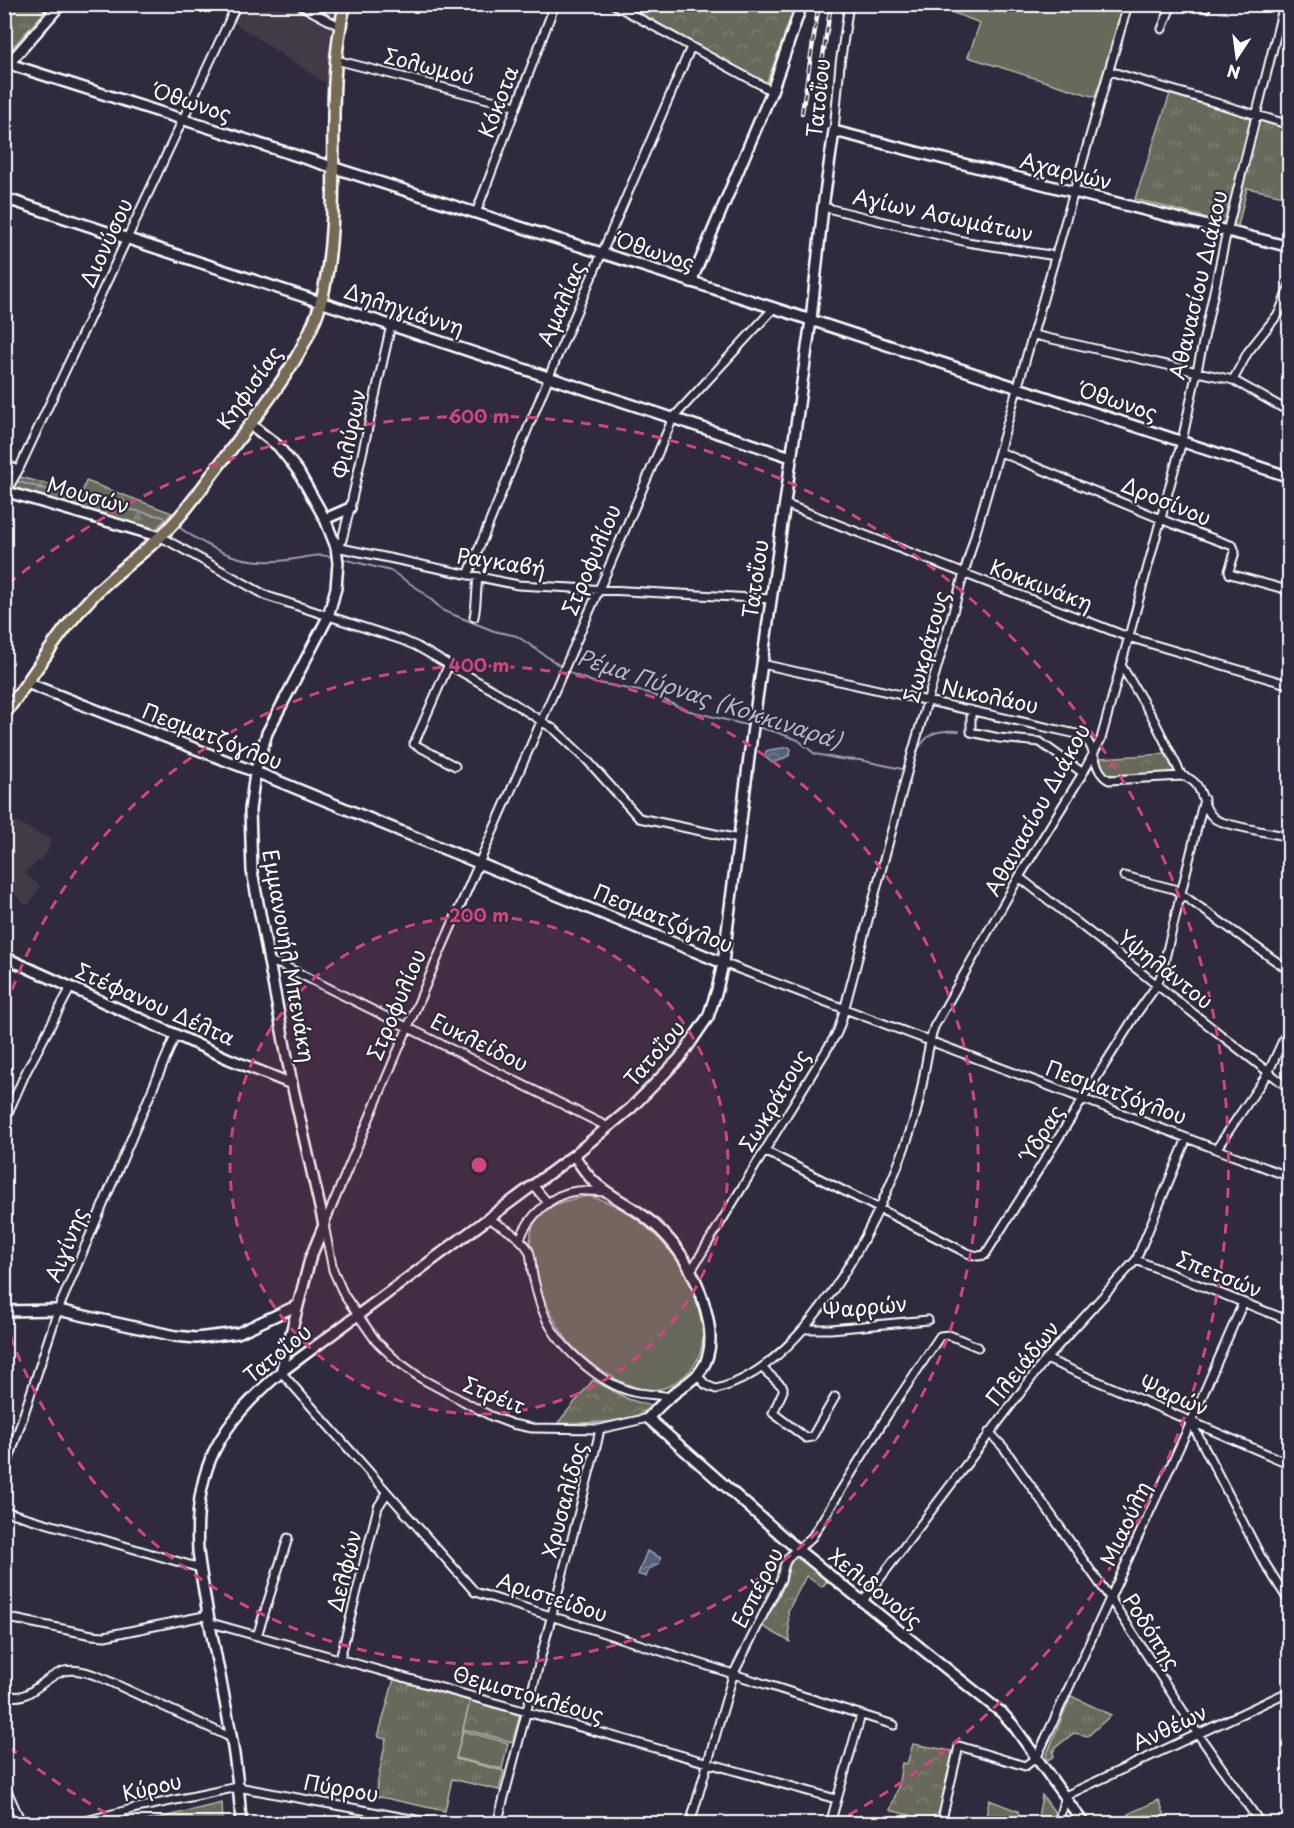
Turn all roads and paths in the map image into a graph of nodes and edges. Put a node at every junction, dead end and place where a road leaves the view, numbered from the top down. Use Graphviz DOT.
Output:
graph roads {
  1 [pos="45,4"];
  2 [pos="237,4"];
  3 [pos="298,4"];
  4 [pos="345,4"];
  5 [pos="555,4"];
  6 [pos="613,4"];
  7 [pos="802,4"];
  8 [pos="849,4"];
  9 [pos="1128,4"];
  10 [pos="1172,4"];
  11 [pos="1284,4"];
  12 [pos="58,8"];
  13 [pos="340,27"];
  14 [pos="1162,29"];
  15 [pos="691,47"];
  16 [pos="336,60"];
  17 [pos="7,66"];
  18 [pos="1109,71"];
  19 [pos="772,91"];
  20 [pos="515,106"];
  21 [pos="1256,115"];
  22 [pos="183,119"];
  23 [pos="1290,125"];
  24 [pos="834,131"];
  25 [pos="333,167"];
  26 [pos="1074,192"];
  27 [pos="4,198"];
  28 [pos="823,207"];
  29 [pos="476,213"];
  30 [pos="1227,231"];
  31 [pos="127,238"];
  32 [pos="1290,247"];
  33 [pos="602,253"];
  34 [pos="1056,256"];
  35 [pos="692,282"];
  36 [pos="1290,285"];
  37 [pos="321,302"];
  38 [pos="774,308"];
  39 [pos="811,320"];
  40 [pos="391,325"];
  41 [pos="1034,334"];
  42 [pos="1197,371"];
  43 [pos="549,377"];
  44 [pos="1233,380"];
  45 [pos="1018,388"];
  46 [pos="1290,412"];
  47 [pos="673,418"];
  48 [pos="250,424"];
  49 [pos="1182,441"];
  50 [pos="1000,452"];
  51 [pos="791,457"];
  52 [pos="4,462"];
  53 [pos="17,473"];
  54 [pos="1290,477"];
  55 [pos="6,492"];
  56 [pos="785,504"];
  57 [pos="351,508"];
  58 [pos="1160,518"];
  59 [pos="325,519"];
  60 [pos="164,533"];
  61 [pos="336,547"];
  62 [pos="965,574"];
  63 [pos="468,575"];
  64 [pos="478,578"];
  65 [pos="599,591"];
  66 [pos="1290,594"];
  67 [pos="771,599"];
  68 [pos="328,617"];
  69 [pos="474,617"];
  70 [pos="1128,638"];
  71 [pos="762,664"];
  72 [pos="1121,665"];
  73 [pos="448,666"];
  74 [pos="27,684"];
  75 [pos="1290,685"];
  76 [pos="929,701"];
  77 [pos="971,710"];
  78 [pos="4,714"];
  79 [pos="541,719"];
  80 [pos="1094,753"];
  81 [pos="455,766"];
  82 [pos="255,773"];
  83 [pos="1083,773"];
  84 [pos="1182,776"];
  85 [pos="1204,799"];
  86 [pos="1290,837"];
  87 [pos="739,839"];
  88 [pos="479,864"];
  89 [pos="1124,876"];
  90 [pos="1019,877"];
  91 [pos="1180,893"];
  92 [pos="4,957"];
  93 [pos="268,961"];
  94 [pos="723,963"];
  95 [pos="1290,971"];
  96 [pos="1157,985"];
  97 [pos="71,987"];
  98 [pos="845,1009"];
  99 [pos="1290,1025"];
  100 [pos="408,1027"];
  101 [pos="176,1034"];
  102 [pos="929,1042"];
  103 [pos="1268,1073"];
  104 [pos="292,1084"];
  105 [pos="1290,1089"];
  106 [pos="1084,1100"];
  107 [pos="4,1122"];
  108 [pos="608,1127"];
  109 [pos="1187,1138"];
  110 [pos="1217,1148"];
  111 [pos="765,1151"];
  112 [pos="574,1155"];
  113 [pos="1290,1178"];
  114 [pos="533,1185"];
  115 [pos="606,1192"];
  116 [pos="548,1203"];
  117 [pos="879,1210"];
  118 [pos="488,1218"];
  119 [pos="324,1225"];
  120 [pos="520,1239"];
  121 [pos="1136,1260"];
  122 [pos="692,1269"];
  123 [pos="1243,1303"];
  124 [pos="296,1306"];
  125 [pos="58,1310"];
  126 [pos="4,1311"];
  127 [pos="357,1315"];
  128 [pos="927,1320"];
  129 [pos="1290,1321"];
  130 [pos="804,1329"];
  131 [pos="978,1347"];
  132 [pos="1046,1359"];
  133 [pos="762,1368"];
  134 [pos="281,1372"];
  135 [pos="697,1375"];
  136 [pos="669,1396"];
  137 [pos="835,1397"];
  138 [pos="648,1418"];
  139 [pos="1191,1422"];
  140 [pos="600,1429"];
  141 [pos="989,1432"];
  142 [pos="1290,1464"];
  143 [pos="4,1475"];
  144 [pos="387,1493"];
  145 [pos="4,1511"];
  146 [pos="288,1538"];
  147 [pos="797,1549"];
  148 [pos="200,1568"];
  149 [pos="1110,1598"];
  150 [pos="863,1601"];
  151 [pos="1290,1603"];
  152 [pos="4,1617"];
  153 [pos="550,1617"];
  154 [pos="210,1619"];
  155 [pos="257,1636"];
  156 [pos="340,1659"];
  157 [pos="733,1675"];
  158 [pos="1290,1691"];
  159 [pos="4,1693"];
  160 [pos="526,1712"];
  161 [pos="861,1715"];
  162 [pos="894,1725"];
  163 [pos="1198,1734"];
  164 [pos="232,1738"];
  165 [pos="1037,1757"];
  166 [pos="707,1763"];
  167 [pos="4,1784"];
  168 [pos="238,1787"];
  169 [pos="1065,1796"];
  170 [pos="836,1799"];
  171 [pos="22,1824"];
  172 [pos="74,1824"];
  173 [pos="241,1824"];
  174 [pos="438,1824"];
  175 [pos="497,1824"];
  176 [pos="690,1824"];
  177 [pos="830,1824"];
  178 [pos="941,1824"];
  179 [pos="1058,1824"];
  180 [pos="1084,1824"];
  181 [pos="1261,1824"];
  1 -- 12 [label="street"];
  2 -- 22 [label="street, Διονύσου"];
  3 -- 13 [label="street"];
  4 -- 13 [label="main road, Κηφισίας"];
  5 -- 20 [label="street, Κόκοτα"];
  6 -- 15 [label="street"];
  7 -- 19 [label="street"];
  8 -- 24 [label="street, Τατοΐου"];
  9 -- 18 [label="street, Σωκράτους"];
  10 -- 14 [label="street"];
  11 -- 21 [label="street, Αθανασίου Διάκου"];
  12 -- 17 [label="street"];
  13 -- 16 [label="main road, Κηφισίας"];
  15 -- 19 [label="street"];
  15 -- 33 [label="street, Αμαλίας"];
  16 -- 20 [label="street, Σολωμού"];
  16 -- 25 [label="main road, Κηφισίας"];
  17 -- 22 [label="street, Όθωνος"];
  18 -- 21 [label="street"];
  18 -- 26 [label="street, Σωκράτους"];
  19 -- 35 [label="street"];
  20 -- 29 [label="street, Κόκοτα"];
  21 -- 23 [label="street"];
  21 -- 30 [label="street, Αθανασίου Διάκου"];
  22 -- 25 [label="street, Όθωνος"];
  22 -- 31 [label="street, Διονύσου"];
  24 -- 26 [label="street, Αχαρνών"];
  24 -- 28 [label="street, Τατοΐου"];
  25 -- 29 [label="street, Όθωνος"];
  25 -- 37 [label="main road, Κηφισίας"];
  26 -- 30 [label="street, Αχαρνών"];
  26 -- 34 [label="street, Σωκράτους"];
  27 -- 31 [label="street, Δηληγιάννη"];
  28 -- 34 [label="street, Αγίων Ασωμάτων"];
  28 -- 39 [label="street, Τατοΐου"];
  29 -- 33 [label="street, Όθωνος"];
  30 -- 32 [label="street, Αχαρνών"];
  30 -- 42 [label="street, Αθανασίου Διάκου"];
  31 -- 37 [label="street, Δηληγιάννη"];
  31 -- 53 [label="street, Διονύσου"];
  33 -- 35 [label="street, Όθωνος"];
  33 -- 43 [label="street, Αμαλίας"];
  34 -- 41 [label="street, Σωκράτους"];
  35 -- 38 [label="street, Όθωνος"];
  36 -- 44 [label="street"];
  37 -- 40 [label="street, Δηληγιάννη"];
  37 -- 48 [label="main road, Κηφισίας"];
  38 -- 39 [label="street, Όθωνος"];
  38 -- 47 [label="street, Στροφυλίου"];
  39 -- 45 [label="street, Όθωνος"];
  39 -- 51 [label="street, Τατοΐου"];
  40 -- 43 [label="street, Δηληγιάννη"];
  40 -- 57 [label="street, Φιλύρων"];
  41 -- 42 [label="street"];
  41 -- 45 [label="street, Σωκράτους"];
  42 -- 44 [label="street"];
  42 -- 49 [label="street, Αθανασίου Διάκου"];
  43 -- 47 [label="street, Δηληγιάννη"];
  43 -- 63 [label="street, Αμαλίας"];
  44 -- 46 [label="street"];
  45 -- 49 [label="street, Όθωνος"];
  45 -- 50 [label="street, Σωκράτους"];
  47 -- 51 [label="street, Δηληγιάννη"];
  47 -- 65 [label="street, Στροφυλίου"];
  48 -- 59 [label="street, Εμμανουήλ Μπενάκη"];
  48 -- 60 [label="main road, Κηφισίας"];
  49 -- 54 [label="street, Όθωνος"];
  49 -- 58 [label="street, Αθανασίου Διάκου"];
  50 -- 58 [label="street, Δροσίνου"];
  50 -- 62 [label="street, Σωκράτους"];
  51 -- 56 [label="street, Τατοΐου"];
  52 -- 53 [label="street"];
  53 -- 55 [label="street, Διονύσου"];
  55 -- 60 [label="street, Μουσών"];
  56 -- 62 [label="street, Κοκκινάκη"];
  56 -- 67 [label="street, Τατοΐου"];
  57 -- 59 [label="street"];
  57 -- 61 [label="street, Φιλύρων"];
  58 -- 66 [label="street, Δροσίνου"];
  58 -- 70 [label="street, Αθανασίου Διάκου"];
  59 -- 61 [label="street, Εμμανουήλ Μπενάκη"];
  60 -- 68 [label="street"];
  60 -- 74 [label="main road, Κηφισίας"];
  61 -- 63 [label="street, Ραγκαβή"];
  61 -- 68 [label="street, Εμμανουήλ Μπενάκη"];
  62 -- 70 [label="street, Κοκκινάκη"];
  62 -- 76 [label="street, Σωκράτους"];
  63 -- 64 [label="street, Ραγκαβή"];
  64 -- 65 [label="street, Ραγκαβή"];
  64 -- 69 [label="street"];
  65 -- 67 [label="street, Ραγκαβή"];
  65 -- 79 [label="street, Στροφυλίου"];
  67 -- 71 [label="street, Τατοΐου"];
  68 -- 73 [label="street"];
  68 -- 82 [label="street, Εμμανουήλ Μπενάκη"];
  70 -- 72 [label="street, Αθανασίου Διάκου"];
  70 -- 75 [label="street, Κοκκινάκη"];
  71 -- 76 [label="street, Νικολάου"];
  71 -- 87 [label="street, Τατοΐου"];
  72 -- 80 [label="street, Αθανασίου Διάκου"];
  72 -- 84 [label="street"];
  73 -- 79 [label="street"];
  73 -- 81 [label="street"];
  74 -- 78 [label="main road, Κηφισίας"];
  74 -- 82 [label="street, Πεσματζόγλου"];
  76 -- 77 [label="street, Νικολάου"];
  76 -- 98 [label="street, Σωκράτους"];
  77 -- 80 [label="street, Νικολάου"];
  77 -- 83 [label="street"];
  79 -- 87 [label="street"];
  79 -- 88 [label="street, Στροφυλίου"];
  80 -- 83 [label="street, Αθανασίου Διάκου"];
  80 -- 84 [label="street, Νικολάου"];
  82 -- 88 [label="street, Πεσματζόγλου"];
  82 -- 93 [label="street, Εμμανουήλ Μπενάκη"];
  83 -- 90 [label="street, Αθανασίου Διάκου"];
  84 -- 85 [label="street"];
  85 -- 86 [label="street"];
  85 -- 91 [label="street, Ύδρας"];
  87 -- 94 [label="street, Τατοΐου"];
  88 -- 94 [label="street, Πεσματζόγλου"];
  88 -- 100 [label="street, Στροφυλίου"];
  89 -- 91 [label="street"];
  90 -- 96 [label="street, Υψηλάντου"];
  90 -- 102 [label="street, Αθανασίου Διάκου"];
  91 -- 95 [label="street"];
  91 -- 96 [label="street, Ύδρας"];
  92 -- 97 [label="street, Στέφανου Δέλτα"];
  93 -- 100 [label="street, Ευκλείδου"];
  93 -- 104 [label="street, Εμμανουήλ Μπενάκη"];
  94 -- 98 [label="street, Πεσματζόγλου"];
  94 -- 108 [label="street, Τατοΐου"];
  96 -- 103 [label="street, Υψηλάντου"];
  96 -- 106 [label="street, Ύδρας"];
  97 -- 101 [label="street, Στέφανου Δέλτα"];
  97 -- 107 [label="street"];
  98 -- 102 [label="street, Πεσματζόγλου"];
  98 -- 111 [label="street, Σωκράτους"];
  99 -- 103 [label="street"];
  100 -- 108 [label="street, Ευκλείδου"];
  100 -- 119 [label="street, Στροφυλίου"];
  101 -- 104 [label="street, Στέφανου Δέλτα"];
  101 -- 125 [label="street, Αιγίνης"];
  102 -- 106 [label="street, Πεσματζόγλου"];
  102 -- 117 [label="street, Αθανασίου Διάκου"];
  103 -- 105 [label="street, Υψηλάντου"];
  103 -- 110 [label="street"];
  104 -- 119 [label="street, Εμμανουήλ Μπενάκη"];
  106 -- 109 [label="street, Πεσματζόγλου"];
  106 -- 117 [label="street, Ύδρας"];
  108 -- 112 [label="street, Τατοΐου"];
  109 -- 110 [label="street, Πεσματζόγλου"];
  109 -- 121 [label="street, Πλειάδων"];
  110 -- 113 [label="street, Πεσματζόγλου"];
  111 -- 117 [label="street, Ύδρας"];
  111 -- 122 [label="street, Σωκράτους"];
  112 -- 114 [label="street, Τατοΐου"];
  112 -- 115 [label="street"];
  114 -- 116 [label="street"];
  114 -- 118 [label="street, Τατοΐου"];
  115 -- 116 [label="street"];
  115 -- 122 [label="street"];
  116 -- 120 [label="street"];
  117 -- 130 [label="street, Αθανασίου Διάκου"];
  118 -- 120 [label="street"];
  118 -- 127 [label="street, Τατοΐου"];
  119 -- 124 [label="street, Στροφυλίου"];
  119 -- 127 [label="street, Εμμανουήλ Μπενάκη"];
  120 -- 136 [label="street"];
  121 -- 123 [label="street, Σπετσών"];
  121 -- 132 [label="street, Πλειάδων"];
  122 -- 135 [label="street"];
  123 -- 129 [label="street, Σπετσών"];
  123 -- 139 [label="street, Μιαούλη"];
  124 -- 125 [label="street"];
  124 -- 134 [label="street"];
  125 -- 126 [label="street"];
  125 -- 143 [label="street, Αιγίνης"];
  127 -- 134 [label="street, Τατοΐου"];
  127 -- 140 [label="street, Στρέιτ"];
  128 -- 130 [label="street, Ψαρρών"];
  130 -- 133 [label="street, Αθανασίου Διάκου"];
  131 -- 147 [label="street, Εσπέρου"];
  132 -- 139 [label="street, Ψαρών"];
  132 -- 141 [label="street, Πλειάδων"];
  133 -- 135 [label="street, Αθανασίου Διάκου"];
  133 -- 137 [label="street"];
  134 -- 144 [label="street, Αριστείδου"];
  134 -- 148 [label="street, Τατοΐου"];
  135 -- 136 [label="street"];
  136 -- 138 [label="street"];
  138 -- 140 [label="street, Στρέιτ"];
  138 -- 147 [label="street, Χελιδονούς"];
  139 -- 142 [label="street, Ψαρών"];
  139 -- 149 [label="street, Μιαούλη"];
  139 -- 151 [label="street"];
  140 -- 153 [label="street, Χρυσαλίδος"];
  141 -- 149 [label="street, Ροδόπης"];
  141 -- 150 [label="street, Πλειάδων"];
  144 -- 153 [label="street, Αριστείδου"];
  144 -- 156 [label="street, Δελφών"];
  145 -- 148 [label="street"];
  146 -- 155 [label="street"];
  147 -- 150 [label="street, Χελιδονούς"];
  147 -- 157 [label="street, Εσπέρου"];
  148 -- 154 [label="street, Τατοΐου"];
  149 -- 163 [label="street, Ροδόπης"];
  149 -- 165 [label="street, Μιαούλη"];
  150 -- 165 [label="street, Χελιδονούς"];
  152 -- 154 [label="street"];
  153 -- 157 [label="street, Αριστείδου"];
  153 -- 160 [label="street, Χρυσαλίδος"];
  154 -- 155 [label="street, Θεμιστοκλέους"];
  154 -- 164 [label="street, Τατοΐου"];
  155 -- 156 [label="street, Θεμιστοκλέους"];
  156 -- 160 [label="street, Θεμιστοκλέους"];
  157 -- 161 [label="street, Αριστείδου"];
  157 -- 166 [label="street, Εσπέρου"];
  158 -- 163 [label="street, Ανθέων"];
  159 -- 164 [label="street"];
  160 -- 166 [label="street, Θεμιστοκλέους"];
  160 -- 175 [label="street, Χρυσαλίδος"];
  161 -- 162 [label="street, Αριστείδου"];
  161 -- 170 [label="street"];
  163 -- 169 [label="street, Ανθέων"];
  163 -- 181 [label="street, Ροδόπης"];
  164 -- 168 [label="street, Τατοΐου"];
  165 -- 169 [label="street, Χελιδονούς"];
  165 -- 178 [label="street"];
  166 -- 170 [label="street, Θεμιστοκλέους"];
  166 -- 176 [label="street, Εσπέρου"];
  167 -- 171 [label="street"];
  168 -- 172 [label="street, Κύρου"];
  168 -- 173 [label="street, Τατοΐου"];
  168 -- 174 [label="street, Πύρρου"];
  169 -- 179 [label="street"];
  169 -- 180 [label="street, Χελιδονούς"];
  170 -- 177 [label="street"];
}
